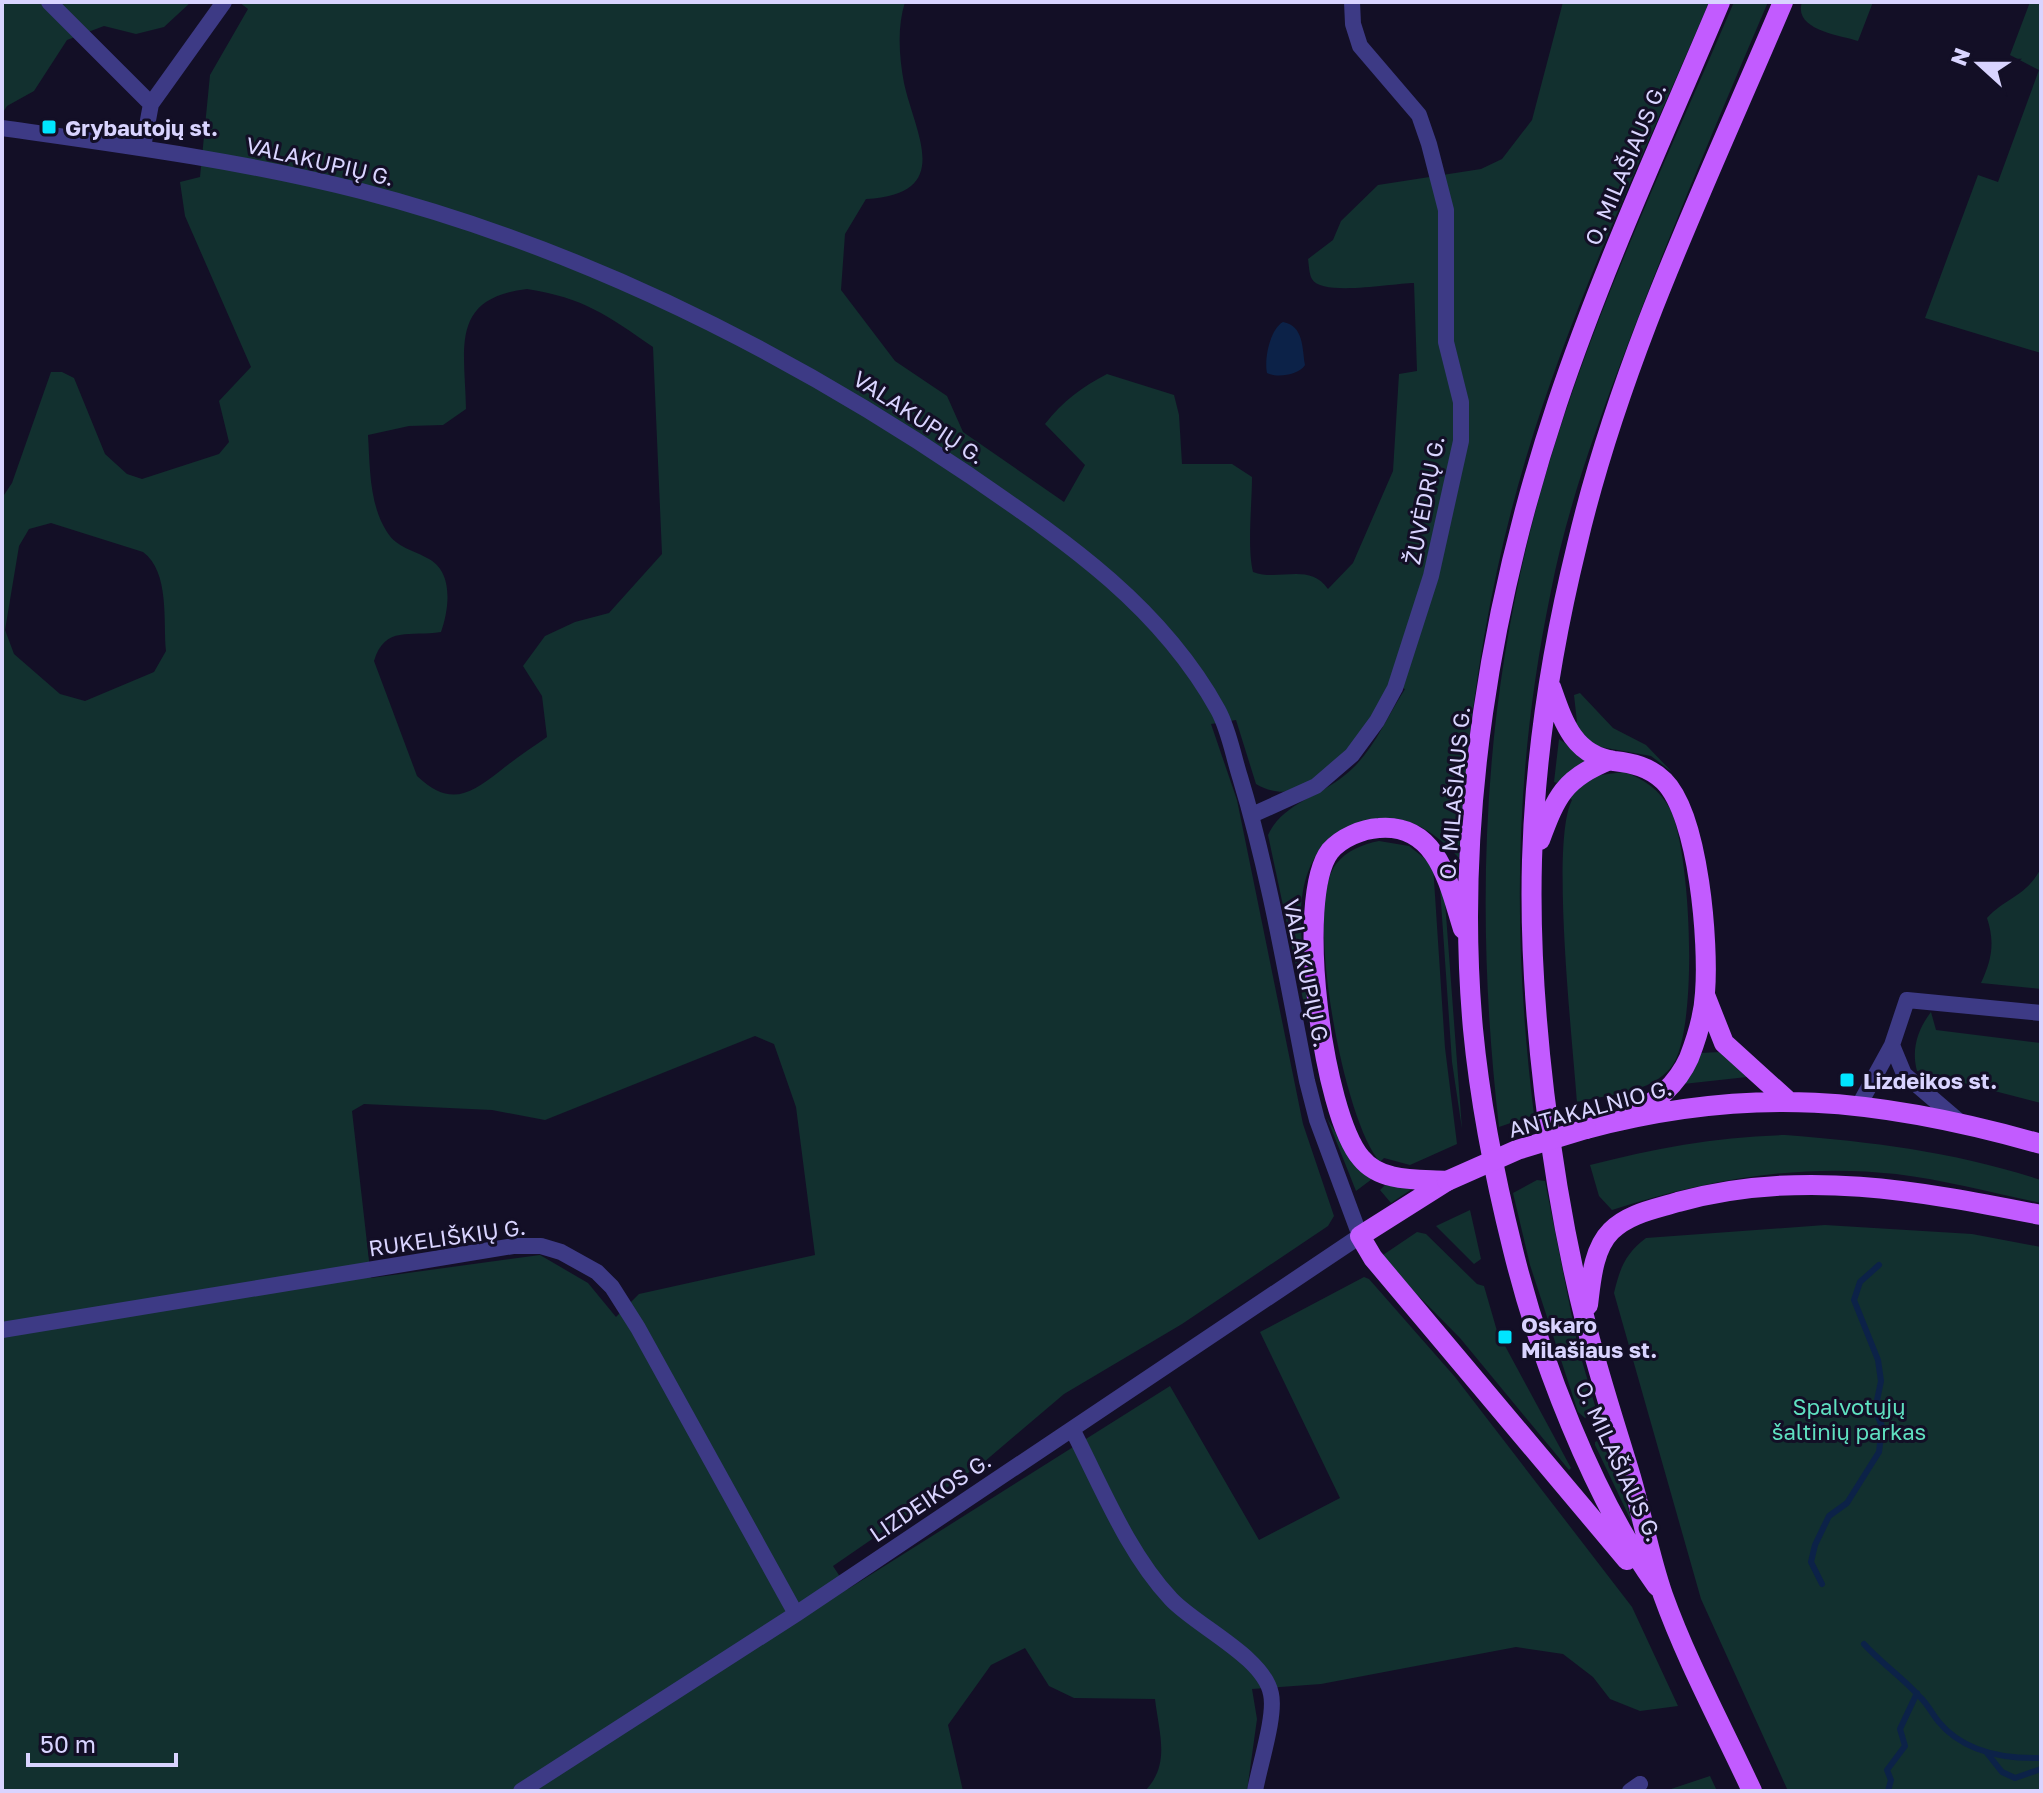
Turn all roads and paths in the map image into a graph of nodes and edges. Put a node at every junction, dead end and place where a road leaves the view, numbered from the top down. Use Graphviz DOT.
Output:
graph roads {
  1 [pos="49,2"];
  2 [pos="224,2"];
  3 [pos="1352,2"];
  4 [pos="1720,2"];
  5 [pos="1783,2"];
  6 [pos="151,104"];
  7 [pos="2,128"];
  8 [pos="143,147"];
  9 [pos="1551,685"];
  10 [pos="1610,760"];
  11 [pos="1252,815"];
  12 [pos="1532,863"];
  13 [pos="1468,944"];
  14 [pos="1705,995"];
  15 [pos="2041,1013"];
  16 [pos="1295,1025"];
  17 [pos="1892,1045"];
  18 [pos="1334,1097"];
  19 [pos="1787,1100"];
  20 [pos="1858,1107"];
  21 [pos="1630,1118"];
  22 [pos="1960,1122"];
  23 [pos="2041,1144"];
  24 [pos="1447,1181"];
  25 [pos="2041,1215"];
  26 [pos="1360,1236"];
  27 [pos="1585,1322"];
  28 [pos="2,1330"];
  29 [pos="1072,1429"];
  30 [pos="1662,1593"];
  31 [pos="796,1614"];
  32 [pos="521,1791"];
  33 [pos="1255,1791"];
  34 [pos="1752,1791"];
  1 -- 6 [label="street"];
  2 -- 6 [label="street"];
  3 -- 11 [label="street, ŽUVĖDRŲ G."];
  4 -- 13 [label="main road, O. MILAŠIAUS G."];
  5 -- 9 [label="main road, O. MILAŠIAUS G."];
  6 -- 8 [label="street"];
  7 -- 8 [label="street, VALAKUPIŲ G."];
  8 -- 11 [label="street, VALAKUPIŲ G."];
  9 -- 10 [label="main road"];
  9 -- 12 [label="main road, O. MILAŠIAUS G."];
  10 -- 12 [label="main road"];
  10 -- 14 [label="main road"];
  11 -- 16 [label="street, VALAKUPIŲ G."];
  12 -- 27 [label="main road, O. MILAŠIAUS G."];
  13 -- 18 [label="main road"];
  13 -- 30 [label="main road, O. MILAŠIAUS G."];
  14 -- 19 [label="main road"];
  14 -- 21 [label="main road"];
  15 -- 17 [label="street"];
  16 -- 18 [label="street"];
  16 -- 26 [label="street, VALAKUPIŲ G."];
  17 -- 20 [label="street"];
  17 -- 22 [label="street"];
  18 -- 24 [label="main road"];
  19 -- 20 [label="main road, ANTAKALNIO G."];
  19 -- 21 [label="main road, ANTAKALNIO G."];
  20 -- 22 [label="main road, ANTAKALNIO G."];
  21 -- 24 [label="main road, ANTAKALNIO G., bridge"];
  22 -- 23 [label="main road, ANTAKALNIO G."];
  24 -- 26 [label="main road, ANTAKALNIO G."];
  25 -- 27 [label="main road"];
  26 -- 29 [label="street, LIZDEIKOS G."];
  26 -- 30 [label="main road"];
  27 -- 30 [label="main road, O. MILAŠIAUS G."];
  28 -- 31 [label="street, RUKELIŠKIŲ G."];
  29 -- 31 [label="street, LIZDEIKOS G."];
  29 -- 33 [label="street"];
  30 -- 34 [label="main road, O. MILAŠIAUS G."];
  31 -- 32 [label="street, LIZDEIKOS G."];
}
